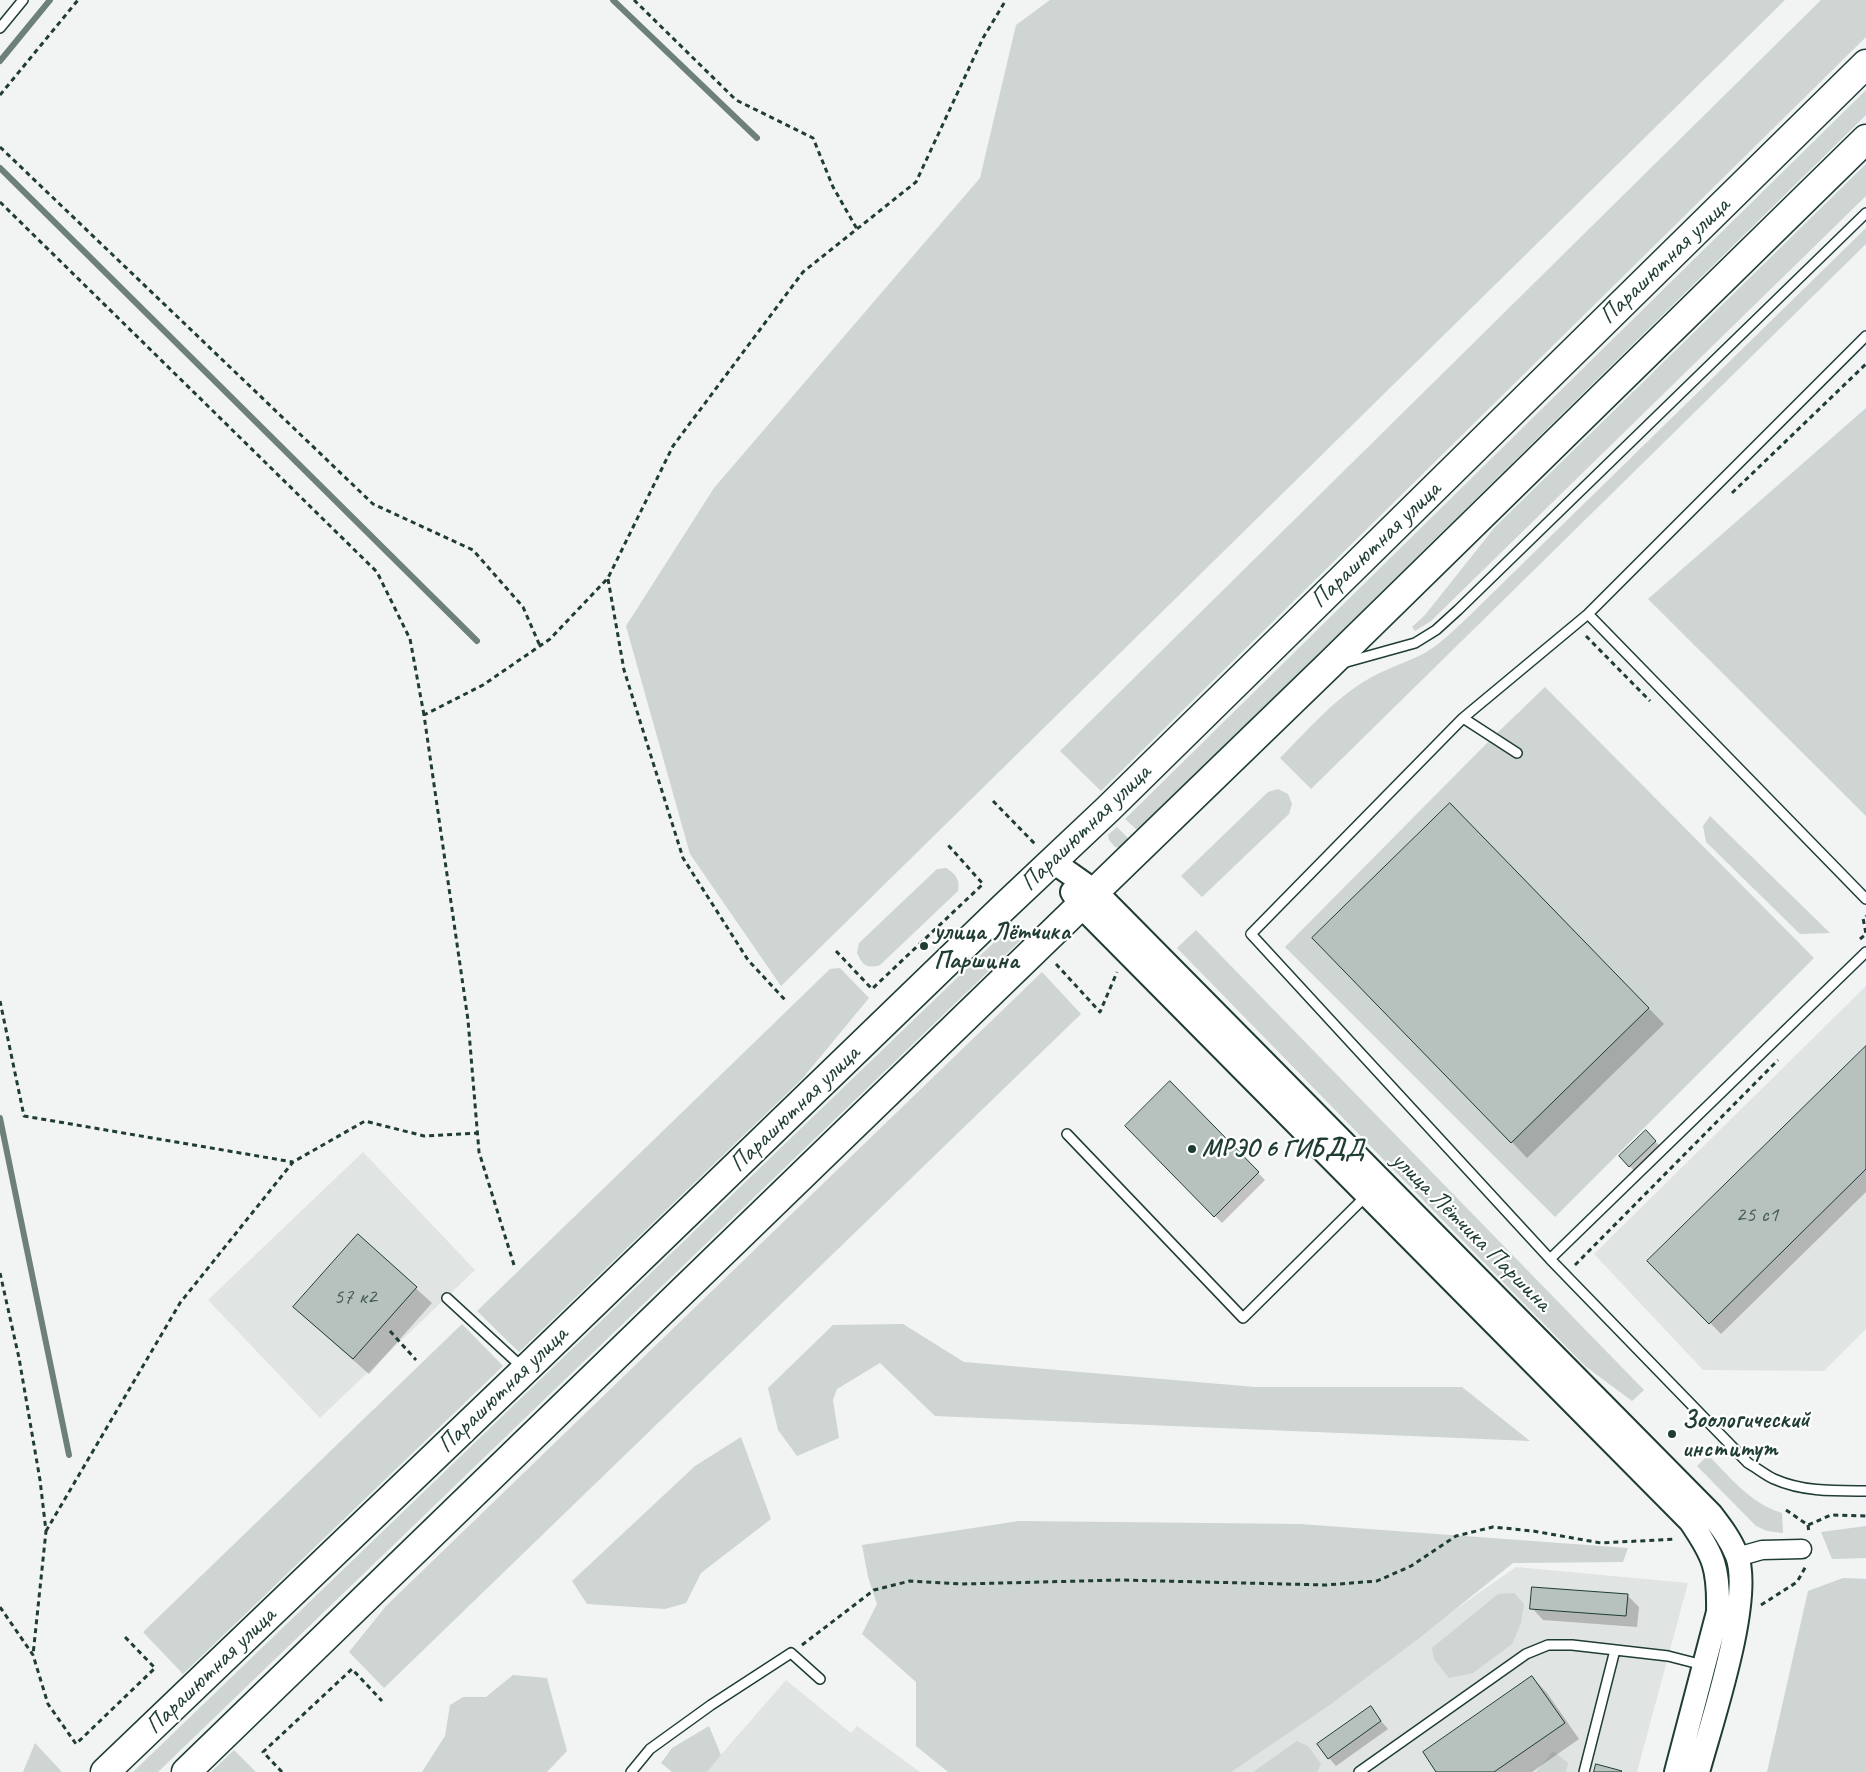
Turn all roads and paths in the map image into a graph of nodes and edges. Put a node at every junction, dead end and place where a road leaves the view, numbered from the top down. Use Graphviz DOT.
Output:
graph roads {
  1 [pos="23,0"];
  2 [pos="78,0"];
  3 [pos="634,0"];
  4 [pos="1006,0"];
  5 [pos="0,28"];
  6 [pos="1866,64"];
  7 [pos="0,95"];
  8 [pos="1866,139"];
  9 [pos="0,147"];
  10 [pos="0,202"];
  11 [pos="1866,213"];
  12 [pos="857,229"];
  13 [pos="1866,336"];
  14 [pos="608,578"];
  15 [pos="1588,614"];
  16 [pos="540,646"];
  17 [pos="1328,666"];
  18 [pos="424,714"];
  19 [pos="1463,718"];
  20 [pos="1517,753"];
  21 [pos="993,801"];
  22 [pos="948,845"];
  23 [pos="1052,862"];
  24 [pos="1088,899"];
  25 [pos="1866,899"];
  26 [pos="836,951"];
  27 [pos="1866,952"];
  28 [pos="1056,964"];
  29 [pos="1120,964"];
  30 [pos="0,1001"];
  31 [pos="786,1001"];
  32 [pos="1782,1056"];
  33 [pos="478,1133"];
  34 [pos="1067,1134"];
  35 [pos="293,1162"];
  36 [pos="1367,1195"];
  37 [pos="1550,1259"];
  38 [pos="514,1265"];
  39 [pos="0,1273"];
  40 [pos="1566,1274"];
  41 [pos="447,1298"];
  42 [pos="390,1331"];
  43 [pos="416,1360"];
  44 [pos="525,1370"];
  45 [pos="1866,1491"];
  46 [pos="1786,1510"];
  47 [pos="1866,1516"];
  48 [pos="1808,1525"];
  49 [pos="46,1531"];
  50 [pos="1680,1539"];
  51 [pos="1807,1550"];
  52 [pos="1737,1557"];
  53 [pos="0,1606"];
  54 [pos="1756,1608"];
  55 [pos="125,1637"];
  56 [pos="1615,1650"];
  57 [pos="791,1652"];
  58 [pos="33,1655"];
  59 [pos="1705,1665"];
  60 [pos="820,1679"];
  61 [pos="382,1701"];
  62 [pos="1364,1771"];
  63 [pos="105,1772"];
  64 [pos="186,1772"];
  65 [pos="282,1772"];
  66 [pos="631,1772"];
  67 [pos="1584,1772"];
  68 [pos="1676,1772"];
  69 [pos="1698,1772"];
  1 -- 5 [label="lane"];
  2 -- 7 [label="path"];
  3 -- 12 [label="path"];
  4 -- 12 [label="path"];
  6 -- 23 [label="main road, Парашютная улица"];
  8 -- 17 [label="main road, Парашютная улица"];
  9 -- 16 [label="path"];
  10 -- 18 [label="path"];
  11 -- 17 [label="lane"];
  12 -- 14 [label="path"];
  13 -- 15 [label="lane"];
  14 -- 16 [label="path"];
  14 -- 31 [label="path"];
  15 -- 19 [label="lane"];
  15 -- 25 [label="lane"];
  16 -- 18 [label="path"];
  17 -- 24 [label="main road, Парашютная улица"];
  18 -- 33 [label="path"];
  19 -- 20 [label="lane"];
  19 -- 37 [label="lane"];
  21 -- 23 [label="path"];
  22 -- 26 [label="path"];
  23 -- 24 [label="street, улица Лётчика Паршина"];
  23 -- 44 [label="main road, Парашютная улица"];
  24 -- 36 [label="street, улица Лётчика Паршина"];
  24 -- 52 [label="street, улица Лётчика Паршина"];
  24 -- 64 [label="main road, Парашютная улица"];
  27 -- 37 [label="lane"];
  28 -- 29 [label="path"];
  30 -- 35 [label="path"];
  32 -- 40 [label="path"];
  33 -- 35 [label="path"];
  33 -- 38 [label="path"];
  34 -- 36 [label="lane"];
  35 -- 49 [label="path"];
  36 -- 59 [label="street, улица Лётчика Паршина"];
  37 -- 40 [label="lane"];
  39 -- 49 [label="path"];
  40 -- 45 [label="lane"];
  41 -- 44 [label="lane"];
  42 -- 43 [label="path"];
  44 -- 63 [label="main road, Парашютная улица"];
  46 -- 48 [label="path"];
  47 -- 48 [label="path"];
  48 -- 51 [label="path"];
  49 -- 58 [label="path"];
  50 -- 57 [label="path"];
  51 -- 52 [label="street"];
  51 -- 54 [label="path"];
  52 -- 69 [label="street, улица Лётчика Паршина"];
  53 -- 58 [label="path"];
  55 -- 58 [label="path"];
  56 -- 59 [label="lane"];
  56 -- 62 [label="lane"];
  56 -- 67 [label="lane"];
  57 -- 60 [label="lane"];
  57 -- 66 [label="lane"];
  59 -- 68 [label="street, улица Лётчика Паршина"];
  61 -- 65 [label="path"];
}
